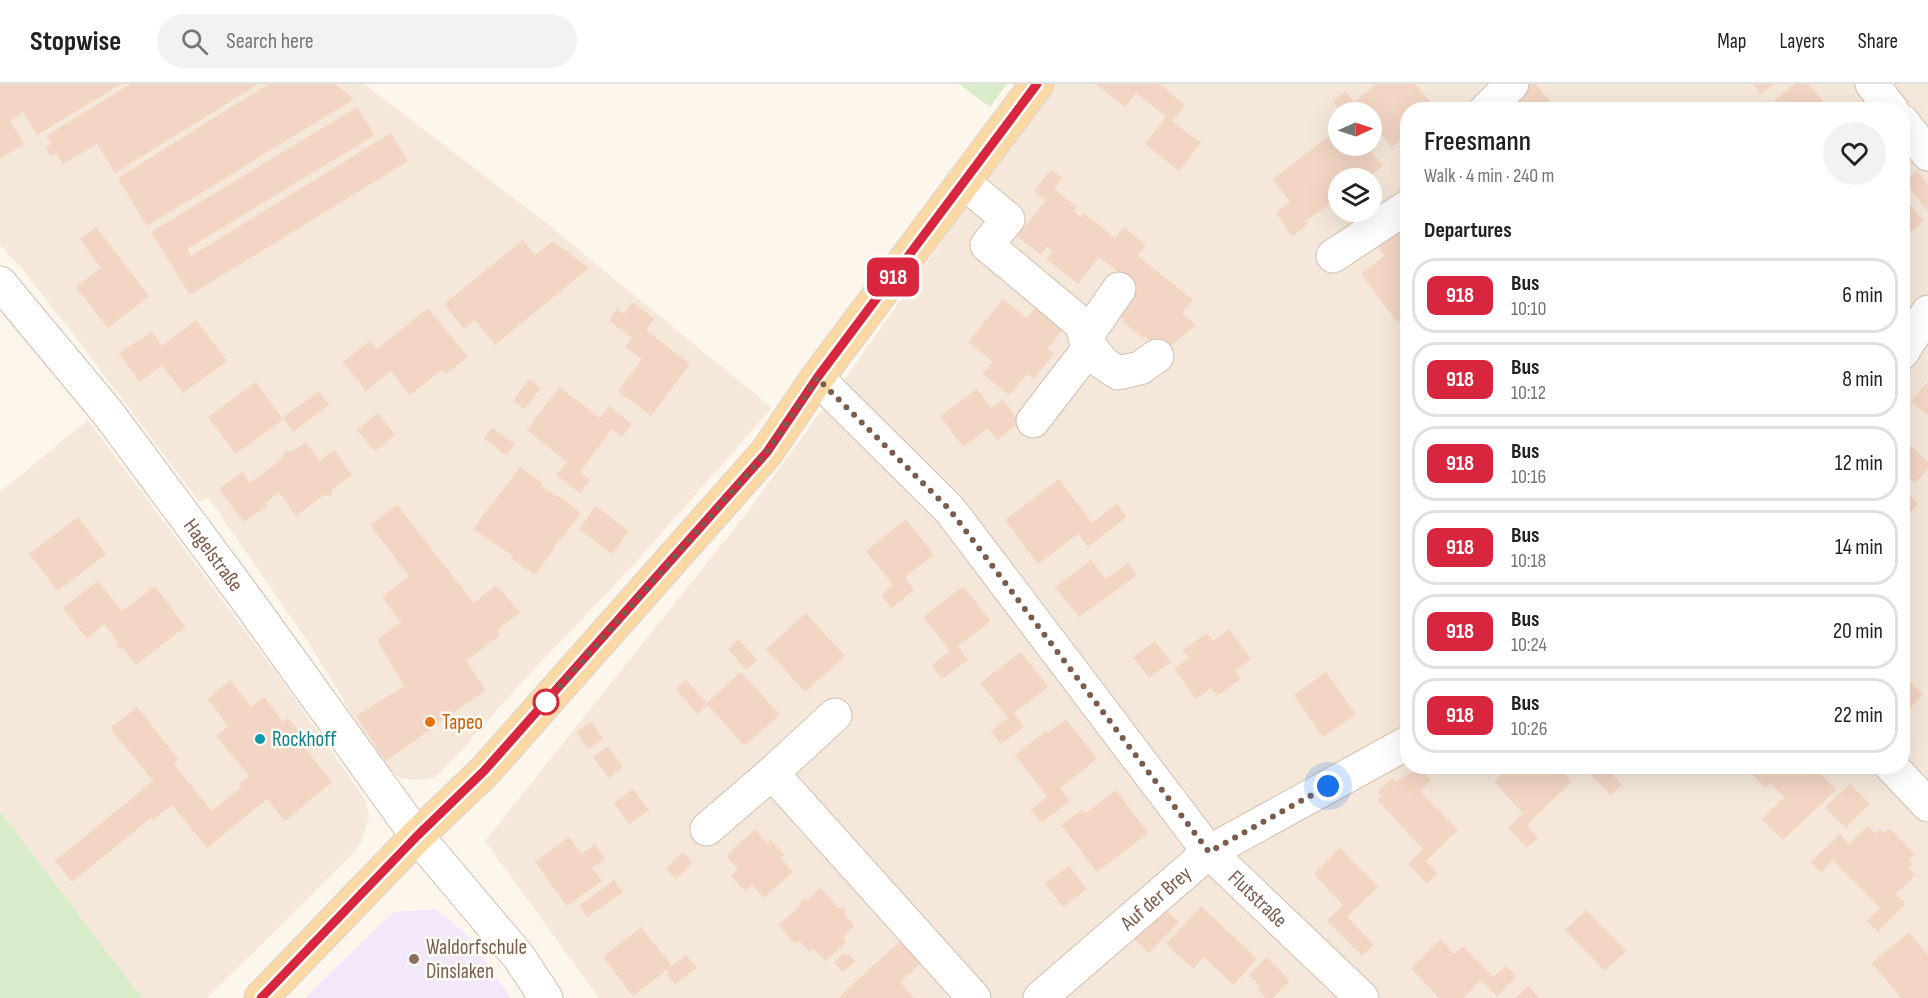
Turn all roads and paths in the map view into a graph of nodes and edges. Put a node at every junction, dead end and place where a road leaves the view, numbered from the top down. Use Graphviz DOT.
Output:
graph roads {
  1 [pos="1036,84"];
  2 [pos="1512,84"];
  3 [pos="1872,84"];
  4 [pos="1494,102"];
  5 [pos="1886,102"];
  6 [pos="1910,132"];
  7 [pos="1928,154"];
  8 [pos="963,182"];
  9 [pos="1400,212"];
  10 [pos="1333,256"];
  11 [pos="0,283"];
  12 [pos="1119,289"];
  13 [pos="1928,312"];
  14 [pos="1910,340"];
  15 [pos="1087,342"];
  16 [pos="1157,356"];
  17 [pos="817,378"];
  18 [pos="1033,421"];
  19 [pos="835,715"];
  20 [pos="1400,747"];
  21 [pos="772,773"];
  22 [pos="1899,774"];
  23 [pos="1928,805"];
  24 [pos="707,829"];
  25 [pos="417,836"];
  26 [pos="1209,852"];
  27 [pos="261,998"];
  28 [pos="546,998"];
  29 [pos="974,998"];
  30 [pos="1040,998"];
  31 [pos="1362,998"];
  1 -- 8 [label="main road"];
  2 -- 4 [label="street"];
  3 -- 5 [label="street"];
  6 -- 7 [label="street"];
  8 -- 15 [label="street"];
  8 -- 17 [label="main road"];
  9 -- 10 [label="street"];
  11 -- 25 [label="street, Hagelstraße"];
  12 -- 15 [label="street"];
  13 -- 14 [label="street"];
  15 -- 16 [label="street"];
  15 -- 18 [label="street"];
  17 -- 25 [label="main road"];
  17 -- 26 [label="street, Flutstraße"];
  19 -- 21 [label="street"];
  20 -- 26 [label="street, Auf der Brey"];
  21 -- 24 [label="street"];
  21 -- 29 [label="street"];
  22 -- 23 [label="street"];
  25 -- 27 [label="main road"];
  25 -- 28 [label="street, Hagelstraße"];
  26 -- 30 [label="street, Auf der Brey"];
  26 -- 31 [label="street, Flutstraße"];
}
